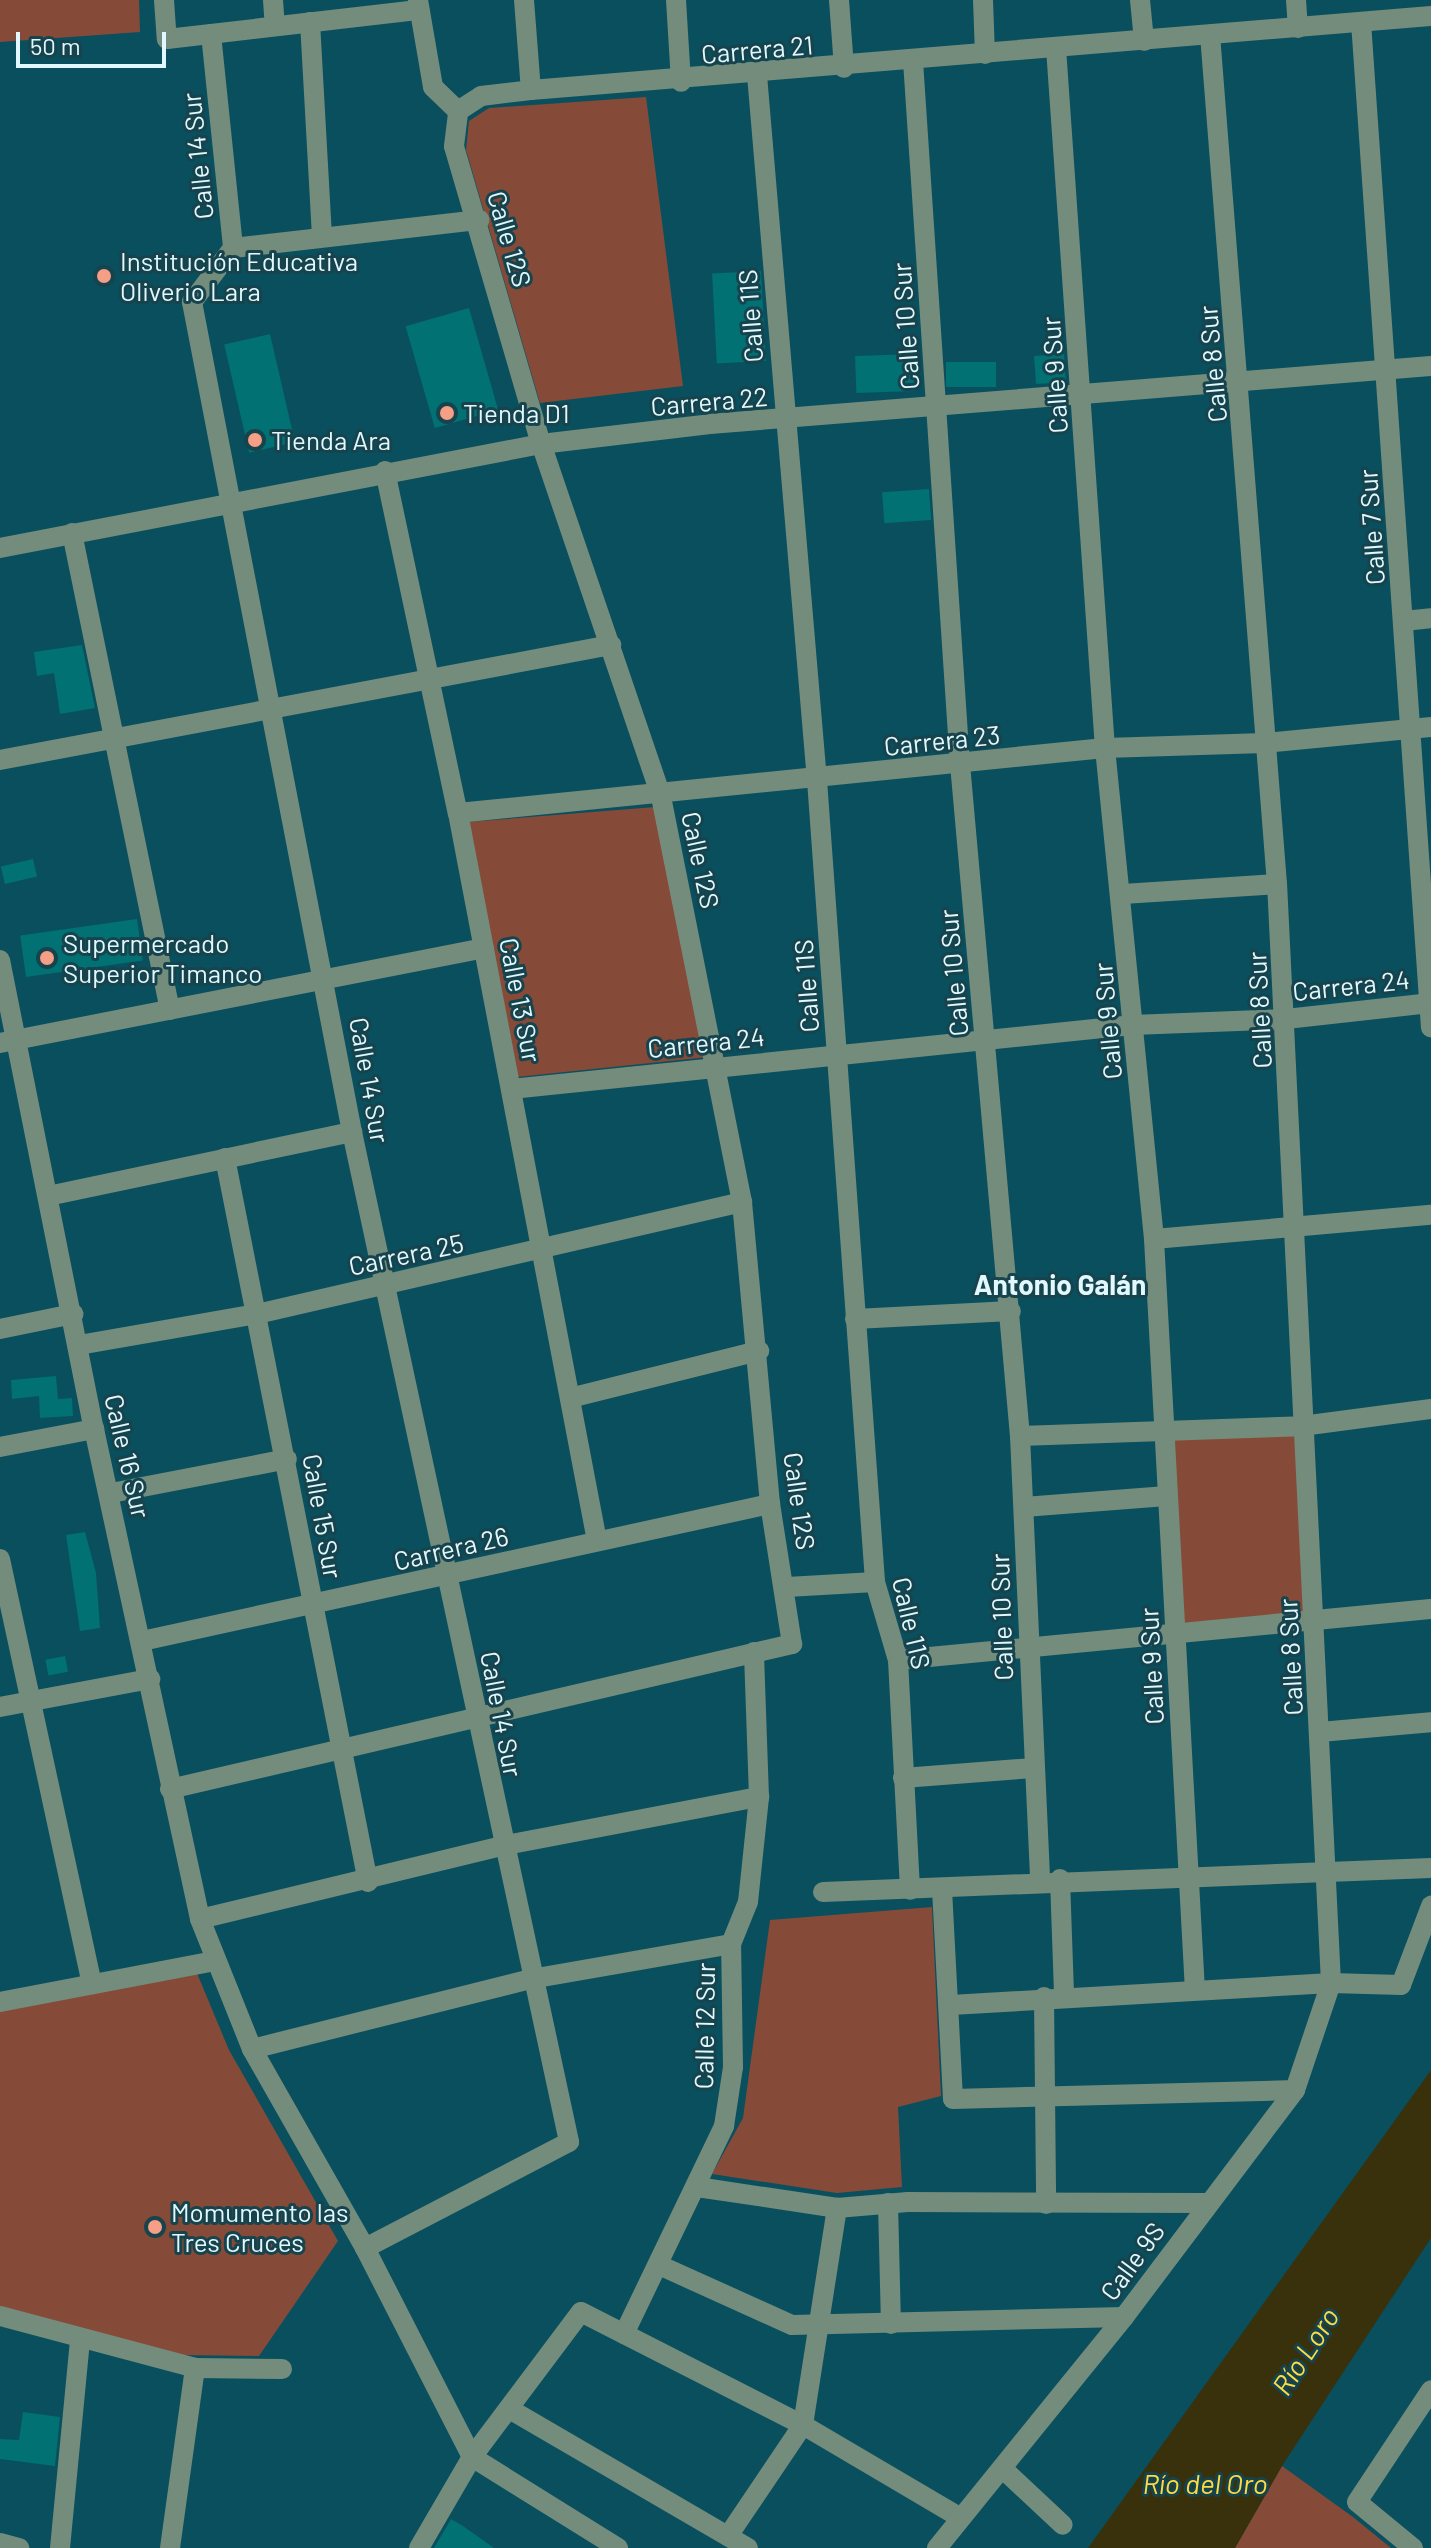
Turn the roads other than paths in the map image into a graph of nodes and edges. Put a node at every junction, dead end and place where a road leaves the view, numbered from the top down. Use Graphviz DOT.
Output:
graph roads {
  1 [pos="164,0"];
  2 [pos="273,0"];
  3 [pos="524,0"];
  4 [pos="676,0"];
  5 [pos="839,0"];
  6 [pos="983,0"];
  7 [pos="1140,0"];
  8 [pos="1296,0"];
  9 [pos="418,5"];
  10 [pos="1431,16"];
  11 [pos="310,22"];
  12 [pos="1361,22"];
  13 [pos="275,26"];
  14 [pos="1298,28"];
  15 [pos="211,34"];
  16 [pos="1210,35"];
  17 [pos="1144,41"];
  18 [pos="1056,48"];
  19 [pos="985,54"];
  20 [pos="913,61"];
  21 [pos="844,68"];
  22 [pos="757,75"];
  23 [pos="681,82"];
  24 [pos="531,90"];
  25 [pos="458,111"];
  26 [pos="479,220"];
  27 [pos="322,235"];
  28 [pos="233,248"];
  29 [pos="1431,366"];
  30 [pos="1386,369"];
  31 [pos="1240,382"];
  32 [pos="1082,393"];
  33 [pos="936,405"];
  34 [pos="784,420"];
  35 [pos="541,444"];
  36 [pos="385,471"];
  37 [pos="233,506"];
  38 [pos="72,533"];
  39 [pos="0,548"];
  40 [pos="1431,618"];
  41 [pos="1404,621"];
  42 [pos="611,645"];
  43 [pos="430,679"];
  44 [pos="273,709"];
  45 [pos="1422,728"];
  46 [pos="114,738"];
  47 [pos="1265,743"];
  48 [pos="1105,748"];
  49 [pos="0,760"];
  50 [pos="960,764"];
  51 [pos="817,780"];
  52 [pos="661,796"];
  53 [pos="458,813"];
  54 [pos="1277,884"];
  55 [pos="1123,894"];
  56 [pos="484,948"];
  57 [pos="0,960"];
  58 [pos="326,979"];
  59 [pos="1430,1003"];
  60 [pos="170,1010"];
  61 [pos="1286,1019"];
  62 [pos="1132,1025"];
  63 [pos="1431,1028"];
  64 [pos="985,1040"];
  65 [pos="9,1041"];
  66 [pos="837,1055"];
  67 [pos="718,1066"];
  68 [pos="511,1089"];
  69 [pos="352,1132"];
  70 [pos="225,1158"];
  71 [pos="48,1196"];
  72 [pos="742,1202"];
  73 [pos="1431,1215"];
  74 [pos="1296,1223"];
  75 [pos="1154,1239"];
  76 [pos="540,1251"];
  77 [pos="387,1284"];
  78 [pos="1011,1311"];
  79 [pos="73,1314"];
  80 [pos="257,1314"];
  81 [pos="855,1319"];
  82 [pos="0,1329"];
  83 [pos="79,1345"];
  84 [pos="759,1351"];
  85 [pos="570,1398"];
  86 [pos="1431,1409"];
  87 [pos="1302,1426"];
  88 [pos="94,1429"];
  89 [pos="1164,1431"];
  90 [pos="1020,1436"];
  91 [pos="0,1447"];
  92 [pos="287,1459"];
  93 [pos="111,1493"];
  94 [pos="1167,1496"];
  95 [pos="770,1504"];
  96 [pos="1024,1507"];
  97 [pos="597,1541"];
  98 [pos="0,1559"];
  99 [pos="447,1576"];
  100 [pos="875,1582"];
  101 [pos="787,1587"];
  102 [pos="311,1604"];
  103 [pos="1431,1609"];
  104 [pos="1313,1620"];
  105 [pos="1176,1636"];
  106 [pos="142,1641"];
  107 [pos="1027,1647"];
  108 [pos="754,1652"];
  109 [pos="898,1660"];
  110 [pos="150,1679"];
  111 [pos="32,1702"];
  112 [pos="0,1707"];
  113 [pos="477,1717"];
  114 [pos="1431,1722"];
  115 [pos="1320,1732"];
  116 [pos="339,1748"];
  117 [pos="1034,1768"];
  118 [pos="903,1778"];
  119 [pos="170,1789"];
  120 [pos="759,1797"];
  121 [pos="501,1846"];
  122 [pos="1431,1868"];
  123 [pos="1328,1873"];
  124 [pos="1188,1876"];
  125 [pos="1050,1880"];
  126 [pos="368,1882"];
  127 [pos="942,1889"];
  128 [pos="910,1890"];
  129 [pos="823,1892"];
  130 [pos="1431,1906"];
  131 [pos="200,1919"];
  132 [pos="731,1944"];
  133 [pos="214,1961"];
  134 [pos="531,1979"];
  135 [pos="1331,1983"];
  136 [pos="92,1984"];
  137 [pos="1195,1990"];
  138 [pos="1054,1996"];
  139 [pos="0,2002"];
  140 [pos="951,2005"];
  141 [pos="252,2049"];
  142 [pos="1295,2090"];
  143 [pos="1046,2097"];
  144 [pos="697,2187"];
  145 [pos="888,2203"];
  146 [pos="1207,2203"];
  147 [pos="1046,2204"];
  148 [pos="837,2208"];
  149 [pos="365,2248"];
  150 [pos="659,2265"];
  151 [pos="0,2316"];
  152 [pos="1124,2317"];
  153 [pos="891,2324"];
  154 [pos="819,2325"];
  155 [pos="624,2334"];
  156 [pos="80,2340"];
  157 [pos="195,2368"];
  158 [pos="282,2369"];
  159 [pos="1430,2396"];
  160 [pos="511,2410"];
  161 [pos="803,2425"];
  162 [pos="472,2457"];
  163 [pos="1002,2468"];
  164 [pos="961,2518"];
  165 [pos="1063,2525"];
  166 [pos="728,2536"];
  167 [pos="0,2543"];
  168 [pos="19,2548"];
  169 [pos="60,2548"];
  170 [pos="170,2548"];
  171 [pos="419,2548"];
  172 [pos="618,2548"];
  173 [pos="748,2548"];
  174 [pos="937,2548"];
  175 [pos="1413,2548"];
  1 -- 15 [label="street"];
  2 -- 13 [label="street"];
  3 -- 24 [label="street"];
  4 -- 23 [label="street"];
  5 -- 21 [label="street"];
  6 -- 19 [label="street"];
  7 -- 17 [label="street"];
  8 -- 14 [label="street"];
  9 -- 11 [label="street"];
  9 -- 25 [label="street"];
  10 -- 12 [label="street, Carrera 21"];
  11 -- 13 [label="street"];
  11 -- 27 [label="street"];
  12 -- 14 [label="street, Carrera 21"];
  12 -- 30 [label="street, Calle 7 Sur"];
  13 -- 15 [label="street"];
  14 -- 16 [label="street, Carrera 21"];
  15 -- 28 [label="street, Calle 14 Sur"];
  16 -- 17 [label="street, Carrera 21"];
  16 -- 31 [label="street, Calle 8 Sur"];
  17 -- 18 [label="street, Carrera 21"];
  18 -- 19 [label="street, Carrera 21"];
  18 -- 32 [label="street, Calle 9 Sur"];
  19 -- 20 [label="street, Carrera 21"];
  20 -- 21 [label="street, Carrera 21"];
  20 -- 33 [label="street, Calle 10 Sur"];
  21 -- 22 [label="street, Carrera 21"];
  22 -- 23 [label="street, Carrera 21"];
  22 -- 34 [label="street, Calle 11S"];
  23 -- 24 [label="street, Carrera 21"];
  24 -- 25 [label="street, Carrera 21"];
  25 -- 26 [label="street, Calle 12S"];
  26 -- 27 [label="street"];
  26 -- 35 [label="street, Calle 12S"];
  27 -- 28 [label="street"];
  28 -- 37 [label="street, Calle 14 Sur"];
  29 -- 30 [label="street, Carrera 22"];
  30 -- 31 [label="street, Carrera 22"];
  30 -- 41 [label="street, Calle 7 Sur"];
  31 -- 32 [label="street, Carrera 22"];
  31 -- 47 [label="street, Calle 8 Sur"];
  32 -- 33 [label="street, Carrera 22"];
  32 -- 48 [label="street, Calle 9 Sur"];
  33 -- 34 [label="street, Carrera 22"];
  33 -- 50 [label="street, Calle 10 Sur"];
  34 -- 35 [label="street, Carrera 22"];
  34 -- 51 [label="street, Calle 11S"];
  35 -- 36 [label="street, Carrera 22"];
  35 -- 42 [label="street, Calle 12S"];
  36 -- 37 [label="street, Carrera 22"];
  36 -- 43 [label="street, Calle 13 Sur"];
  37 -- 38 [label="street, Carrera 22"];
  37 -- 44 [label="street, Calle 14 Sur"];
  38 -- 39 [label="street, Carrera 22"];
  38 -- 46 [label="street"];
  40 -- 41 [label="street"];
  41 -- 45 [label="street, Calle 7 Sur"];
  42 -- 43 [label="street"];
  42 -- 52 [label="street, Calle 12S"];
  43 -- 44 [label="street"];
  43 -- 53 [label="street, Calle 13 Sur"];
  44 -- 46 [label="street"];
  44 -- 58 [label="street, Calle 14 Sur"];
  45 -- 47 [label="street, Carrera 23"];
  45 -- 59 [label="street, Calle 7 Sur"];
  46 -- 49 [label="street"];
  46 -- 60 [label="street"];
  47 -- 48 [label="street, Carrera 23"];
  47 -- 54 [label="street, Calle 8 Sur"];
  48 -- 50 [label="street, Carrera 23"];
  48 -- 55 [label="street, Calle 9 Sur"];
  50 -- 51 [label="street, Carrera 23"];
  50 -- 64 [label="street, Calle 10 Sur"];
  51 -- 52 [label="street, Carrera 23"];
  51 -- 66 [label="street, Calle 11S"];
  52 -- 53 [label="street, Carrera 23"];
  52 -- 67 [label="street, Calle 12S"];
  53 -- 56 [label="street, Calle 13 Sur"];
  54 -- 55 [label="street"];
  54 -- 61 [label="street, Calle 8 Sur"];
  55 -- 62 [label="street, Calle 9 Sur"];
  56 -- 58 [label="street"];
  56 -- 68 [label="street, Calle 13 Sur"];
  57 -- 65 [label="street, Calle 16 Sur"];
  58 -- 60 [label="street"];
  58 -- 69 [label="street, Calle 14 Sur"];
  59 -- 61 [label="street, Carrera 24"];
  59 -- 63 [label="street, Calle 7 Sur"];
  60 -- 65 [label="street"];
  61 -- 62 [label="street, Carrera 24"];
  61 -- 74 [label="street, Calle 8 Sur"];
  62 -- 64 [label="street, Carrera 24"];
  62 -- 75 [label="street, Calle 9 Sur"];
  64 -- 66 [label="street, Carrera 24"];
  64 -- 78 [label="street, Calle 10 Sur"];
  65 -- 71 [label="street, Calle 16 Sur"];
  66 -- 67 [label="street, Carrera 24"];
  66 -- 81 [label="street, Calle 11S"];
  67 -- 68 [label="street, Carrera 24"];
  67 -- 72 [label="street, Calle 12S"];
  68 -- 76 [label="street, Calle 13 Sur"];
  69 -- 70 [label="street"];
  69 -- 77 [label="street, Calle 14 Sur"];
  70 -- 71 [label="street"];
  70 -- 80 [label="street, Calle 15 Sur"];
  71 -- 79 [label="street, Calle 16 Sur"];
  72 -- 76 [label="street, Carrera 25"];
  72 -- 84 [label="street, Calle 12S"];
  73 -- 74 [label="street"];
  74 -- 75 [label="street"];
  74 -- 87 [label="street, Calle 8 Sur"];
  75 -- 89 [label="street, Calle 9 Sur"];
  76 -- 77 [label="street, Carrera 25"];
  76 -- 85 [label="street, Calle 13 Sur"];
  77 -- 80 [label="street, Carrera 25"];
  77 -- 99 [label="street, Calle 14 Sur"];
  78 -- 81 [label="street"];
  78 -- 90 [label="street, Calle 10 Sur"];
  79 -- 82 [label="street"];
  79 -- 83 [label="street, Calle 16 Sur"];
  80 -- 83 [label="street, Carrera 25"];
  80 -- 92 [label="street, Calle 15 Sur"];
  81 -- 100 [label="street, Calle 11S"];
  83 -- 88 [label="street, Calle 16 Sur"];
  84 -- 85 [label="street"];
  84 -- 95 [label="street, Calle 12S"];
  85 -- 97 [label="street, Calle 13 Sur"];
  86 -- 87 [label="street"];
  87 -- 89 [label="street"];
  87 -- 104 [label="street, Calle 8 Sur"];
  88 -- 91 [label="street"];
  88 -- 93 [label="street, Calle 16 Sur"];
  89 -- 90 [label="street"];
  89 -- 94 [label="street, Calle 9 Sur"];
  90 -- 96 [label="street, Calle 10 Sur"];
  92 -- 93 [label="street"];
  92 -- 102 [label="street, Calle 15 Sur"];
  93 -- 106 [label="street, Calle 16 Sur"];
  94 -- 96 [label="street"];
  94 -- 105 [label="street, Calle 9 Sur"];
  95 -- 97 [label="street, Carrera 26"];
  95 -- 101 [label="street, Calle 12S"];
  96 -- 107 [label="street, Calle 10 Sur"];
  97 -- 99 [label="street, Carrera 26"];
  98 -- 111 [label="street"];
  99 -- 102 [label="street, Carrera 26"];
  99 -- 113 [label="street, Calle 14 Sur"];
  100 -- 101 [label="street"];
  100 -- 109 [label="street, Calle 11S"];
  101 -- 108 [label="street, Calle 12S"];
  102 -- 106 [label="street, Carrera 26"];
  102 -- 116 [label="street, Calle 15 Sur"];
  103 -- 104 [label="street"];
  104 -- 105 [label="street"];
  104 -- 115 [label="street, Calle 8 Sur"];
  105 -- 107 [label="street"];
  105 -- 124 [label="street, Calle 9 Sur"];
  106 -- 110 [label="street, Calle 16 Sur"];
  107 -- 109 [label="street"];
  107 -- 117 [label="street, Calle 10 Sur"];
  108 -- 113 [label="street"];
  108 -- 120 [label="street, Calle 12 Sur"];
  109 -- 118 [label="street, Calle 11S"];
  110 -- 111 [label="street"];
  110 -- 119 [label="street, Calle 16 Sur"];
  111 -- 112 [label="street"];
  111 -- 136 [label="street"];
  113 -- 116 [label="street"];
  113 -- 121 [label="street, Calle 14 Sur"];
  114 -- 115 [label="street"];
  115 -- 123 [label="street, Calle 8 Sur"];
  116 -- 119 [label="street"];
  116 -- 126 [label="street, Calle 15 Sur"];
  117 -- 118 [label="street"];
  117 -- 125 [label="street, Calle 10 Sur"];
  118 -- 128 [label="street, Calle 11S"];
  119 -- 131 [label="street, Calle 16 Sur"];
  120 -- 121 [label="street"];
  120 -- 132 [label="street, Calle 12 Sur"];
  121 -- 126 [label="street"];
  121 -- 134 [label="street, Calle 14 Sur"];
  122 -- 123 [label="street"];
  123 -- 124 [label="street"];
  123 -- 135 [label="street, Calle 8 Sur"];
  124 -- 125 [label="street"];
  124 -- 137 [label="street, Calle 9 Sur"];
  125 -- 127 [label="street"];
  125 -- 138 [label="street, Calle 10 Sur"];
  126 -- 131 [label="street"];
  127 -- 128 [label="street"];
  127 -- 140 [label="street"];
  128 -- 129 [label="street"];
  130 -- 135 [label="street"];
  131 -- 133 [label="street, Calle 16 Sur"];
  132 -- 134 [label="street"];
  132 -- 144 [label="street, Calle 12 Sur"];
  133 -- 136 [label="street"];
  133 -- 141 [label="street, Calle 16 Sur"];
  134 -- 141 [label="street"];
  134 -- 149 [label="street, Calle 14 Sur"];
  135 -- 137 [label="street"];
  135 -- 142 [label="street, Calle 9S"];
  136 -- 139 [label="street"];
  137 -- 138 [label="street"];
  138 -- 140 [label="street"];
  138 -- 143 [label="street, Calle 10 Sur"];
  140 -- 143 [label="street"];
  141 -- 149 [label="street, Calle 16 Sur"];
  142 -- 143 [label="street"];
  142 -- 146 [label="street, Calle 9S"];
  143 -- 147 [label="street, Calle 10 Sur"];
  144 -- 148 [label="street"];
  144 -- 150 [label="street, Calle 12 Sur"];
  145 -- 147 [label="street"];
  145 -- 148 [label="street"];
  145 -- 153 [label="street"];
  146 -- 147 [label="street"];
  146 -- 152 [label="street, Calle 9S"];
  148 -- 154 [label="street"];
  149 -- 162 [label="street, Calle 16 Sur"];
  150 -- 154 [label="street"];
  150 -- 155 [label="street, Calle 12 Sur"];
  151 -- 156 [label="street"];
  152 -- 153 [label="street"];
  152 -- 163 [label="street, Calle 9S"];
  153 -- 154 [label="street"];
  154 -- 161 [label="street"];
  155 -- 160 [label="street"];
  155 -- 161 [label="street"];
  156 -- 157 [label="street"];
  156 -- 169 [label="street"];
  157 -- 158 [label="street"];
  157 -- 170 [label="street"];
  159 -- 175 [label="street"];
  160 -- 162 [label="street"];
  160 -- 166 [label="street"];
  161 -- 164 [label="street"];
  161 -- 166 [label="street"];
  162 -- 171 [label="street"];
  162 -- 172 [label="street"];
  163 -- 164 [label="street, Calle 9S"];
  163 -- 165 [label="street"];
  164 -- 174 [label="street, Calle 9S"];
  166 -- 173 [label="street"];
  167 -- 168 [label="street"];
}
